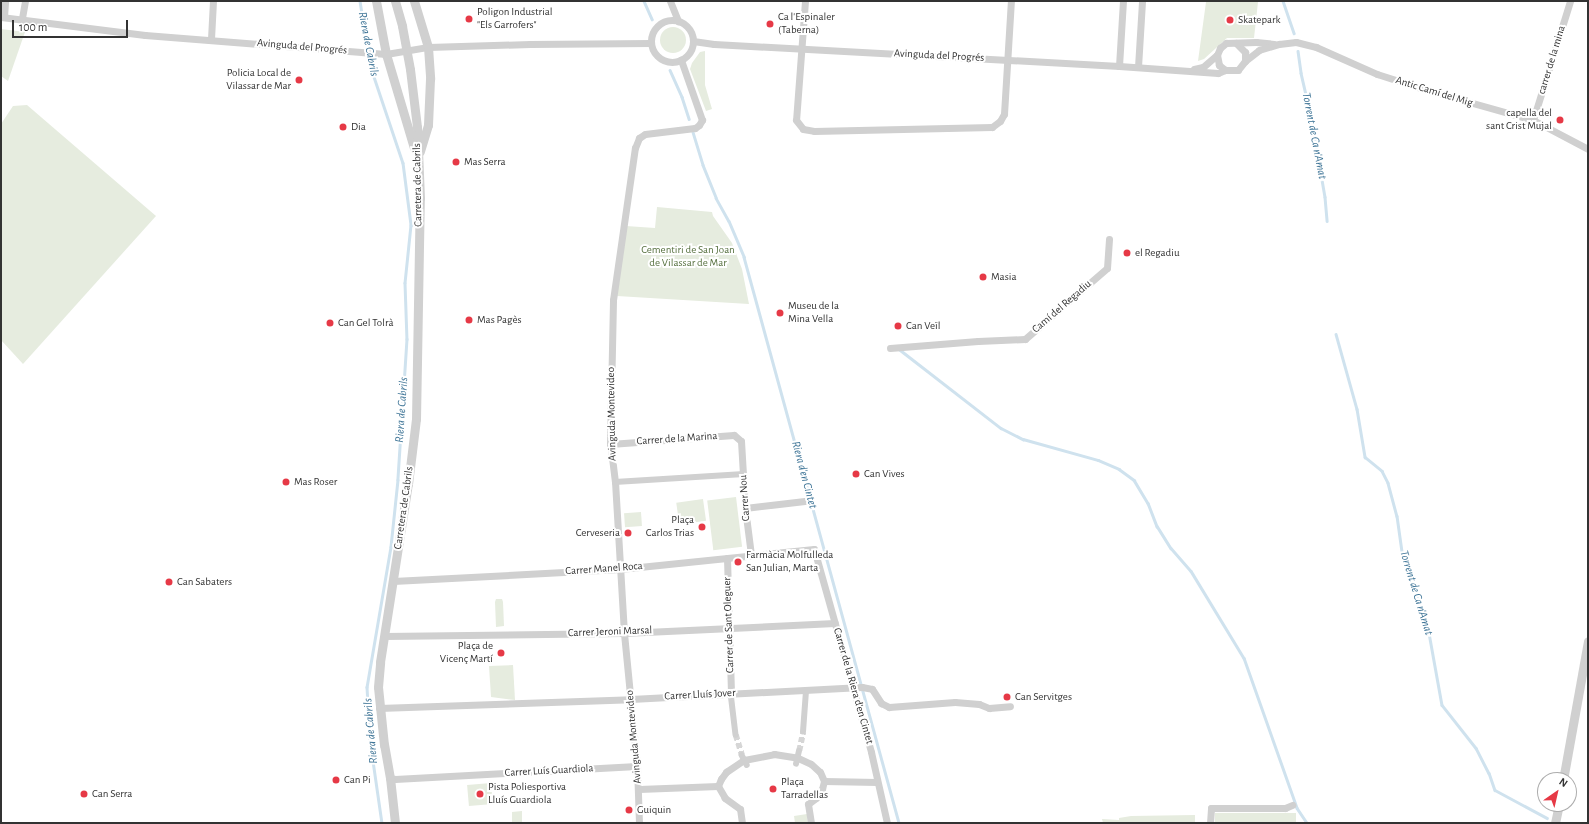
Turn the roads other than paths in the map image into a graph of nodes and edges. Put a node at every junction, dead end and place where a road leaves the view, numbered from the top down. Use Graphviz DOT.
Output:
graph roads {
  1 [pos="5,1"];
  2 [pos="25,1"];
  3 [pos="213,1"];
  4 [pos="376,1"];
  5 [pos="396,1"];
  6 [pos="414,1"];
  7 [pos="670,1"];
  8 [pos="805,1"];
  9 [pos="1010,1"];
  10 [pos="1123,1"];
  11 [pos="1142,1"];
  12 [pos="1569,3"];
  13 [pos="2,17"];
  14 [pos="22,18"];
  15 [pos="678,21"];
  16 [pos="211,39"];
  17 [pos="693,41"];
  18 [pos="651,43"];
  19 [pos="1236,43"];
  20 [pos="1278,44"];
  21 [pos="428,47"];
  22 [pos="802,48"];
  23 [pos="386,54"];
  24 [pos="1217,55"];
  25 [pos="681,60"];
  26 [pos="1006,60"];
  27 [pos="1246,61"];
  28 [pos="1119,66"];
  29 [pos="1138,67"];
  30 [pos="1225,70"];
  31 [pos="1186,71"];
  32 [pos="1533,120"];
  33 [pos="1588,148"];
  34 [pos="418,161"];
  35 [pos="1109,239"];
  36 [pos="890,348"];
  37 [pos="741,441"];
  38 [pos="610,444"];
  39 [pos="744,474"];
  40 [pos="614,482"];
  41 [pos="805,501"];
  42 [pos="745,508"];
  43 [pos="814,549"];
  44 [pos="751,555"];
  45 [pos="727,558"];
  46 [pos="620,569"];
  47 [pos="393,581"];
  48 [pos="835,623"];
  49 [pos="729,627"];
  50 [pos="624,633"];
  51 [pos="384,636"];
  52 [pos="1588,641"];
  53 [pos="854,688"];
  54 [pos="806,692"];
  55 [pos="731,693"];
  56 [pos="631,700"];
  57 [pos="1010,706"];
  58 [pos="379,708"];
  59 [pos="803,732"];
  60 [pos="736,735"];
  61 [pos="637,766"];
  62 [pos="1564,772"];
  63 [pos="390,778"];
  64 [pos="824,781"];
  65 [pos="877,782"];
  66 [pos="718,786"];
  67 [pos="639,789"];
  68 [pos="1292,805"];
  69 [pos="1557,812"];
  70 [pos="742,819"];
  71 [pos="395,823"];
  72 [pos="639,823"];
  73 [pos="811,823"];
  74 [pos="887,823"];
  75 [pos="1210,823"];
  76 [pos="1555,823"];
  1 -- 13 [label="street"];
  2 -- 14 [label="street"];
  3 -- 16 [label="street"];
  4 -- 23 [label="street"];
  5 -- 34 [label="street, Carretera de Cabrils, bridge"];
  6 -- 21 [label="street"];
  7 -- 15 [label="street"];
  8 -- 22 [label="street"];
  9 -- 26 [label="street"];
  10 -- 28 [label="street"];
  11 -- 29 [label="street"];
  12 -- 32 [label="street, carrer de la mina"];
  13 -- 14 [label="street, Avinguda del Progrés"];
  14 -- 16 [label="street, Avinguda del Progrés"];
  15 -- 17 [label="street"];
  15 -- 18 [label="street"];
  16 -- 23 [label="street, Avinguda del Progrés"];
  17 -- 22 [label="street, Avinguda del Progrés"];
  17 -- 25 [label="street"];
  18 -- 21 [label="street, Avinguda del Progrés"];
  18 -- 25 [label="street"];
  19 -- 20 [label="street, Antic Camí del Mig"];
  19 -- 24 [label="street"];
  19 -- 27 [label="street"];
  20 -- 27 [label="street, Antic Camí del Mig"];
  20 -- 32 [label="street, Antic Camí del Mig"];
  21 -- 23 [label="street, Avinguda del Progrés"];
  21 -- 34 [label="street"];
  22 -- 26 [label="street, Avinguda del Progrés"];
  22 -- 26 [label="street"];
  23 -- 34 [label="street"];
  24 -- 30 [label="street"];
  24 -- 31 [label="street"];
  25 -- 38 [label="street, Avinguda Montevideo"];
  26 -- 28 [label="street, Avinguda del Progrés"];
  27 -- 30 [label="street"];
  28 -- 29 [label="street, Avinguda del Progrés"];
  29 -- 31 [label="street, Avinguda del Progrés"];
  30 -- 31 [label="street"];
  32 -- 33 [label="street, Antic Camí del Mig"];
  34 -- 47 [label="street, Carretera de Cabrils"];
  35 -- 36 [label="street, Camí del Regadiu"];
  37 -- 38 [label="street, Carrer de la Marina"];
  37 -- 39 [label="street, Carrer Nou"];
  38 -- 40 [label="street, Avinguda Montevideo"];
  39 -- 40 [label="street"];
  39 -- 42 [label="street, Carrer Nou"];
  40 -- 46 [label="street, Avinguda Montevideo"];
  41 -- 42 [label="street"];
  42 -- 44 [label="street, Carrer Nou"];
  43 -- 44 [label="street, Carrer Manel Roca"];
  43 -- 48 [label="street, Carrer de la Riera d'en Cintet"];
  44 -- 45 [label="street, Carrer Manel Roca"];
  45 -- 46 [label="street, Carrer Manel Roca"];
  45 -- 49 [label="street, Carrer de Sant Oleguer"];
  46 -- 47 [label="street, Carrer Manel Roca"];
  46 -- 50 [label="street, Avinguda Montevideo"];
  47 -- 51 [label="street, Carretera de Cabrils"];
  48 -- 49 [label="street, Carrer Jeroni Marsal"];
  48 -- 53 [label="street, Carrer de la Riera d'en Cintet"];
  49 -- 50 [label="street, Carrer Jeroni Marsal"];
  49 -- 55 [label="street, Carrer de Sant Oleguer"];
  50 -- 51 [label="street, Carrer Jeroni Marsal"];
  50 -- 56 [label="street, Avinguda Montevideo"];
  51 -- 58 [label="street, Carretera de Cabrils"];
  52 -- 62 [label="street"];
  53 -- 54 [label="street, Carrer Lluís Jover"];
  53 -- 57 [label="street, Carrer Lluís Jover"];
  53 -- 65 [label="street, Carrer de la Riera d'en Cintet"];
  54 -- 55 [label="street, Carrer Lluís Jover"];
  54 -- 59 [label="street"];
  55 -- 56 [label="street, Carrer Lluís Jover"];
  55 -- 60 [label="street"];
  56 -- 58 [label="street, Carrer Lluís Jover"];
  56 -- 61 [label="street, Avinguda Montevideo"];
  58 -- 63 [label="street, Carretera de Cabrils"];
  61 -- 63 [label="street, Carrer Luís Guardiola"];
  61 -- 67 [label="street, Avinguda Montevideo"];
  63 -- 71 [label="street, Carretera de Cabrils"];
  64 -- 65 [label="street"];
  64 -- 66 [label="street"];
  64 -- 73 [label="street"];
  65 -- 74 [label="street, Carrer de la Riera d'en Cintet"];
  66 -- 67 [label="street"];
  66 -- 70 [label="street"];
  67 -- 72 [label="street, Avinguda Montevideo"];
  68 -- 75 [label="street"];
  69 -- 76 [label="street"];
}
